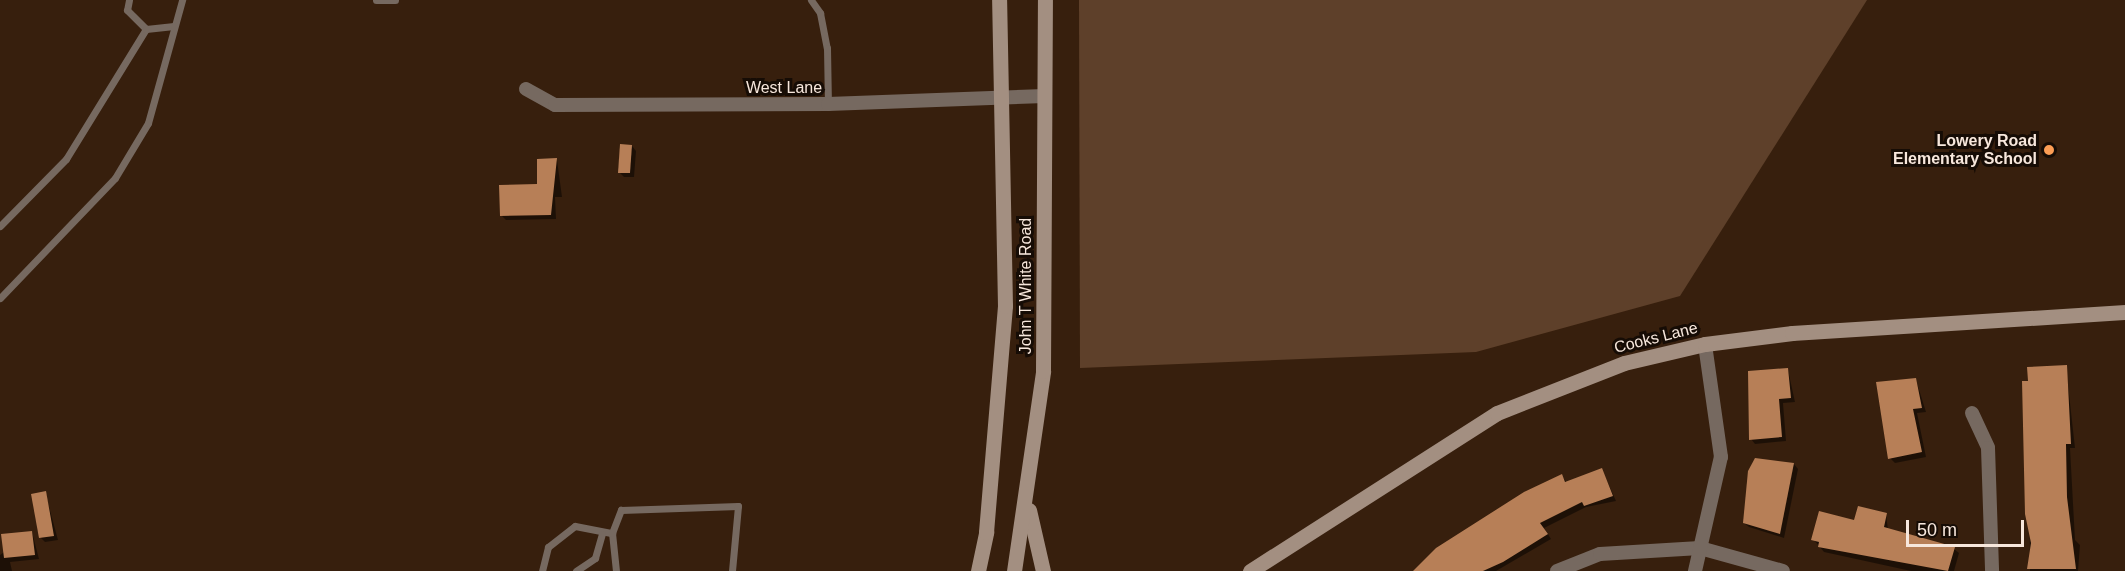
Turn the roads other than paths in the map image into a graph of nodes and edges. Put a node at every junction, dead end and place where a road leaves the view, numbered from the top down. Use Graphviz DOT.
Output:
graph roads {
  1 [pos="129,0"];
  2 [pos="182,0"];
  3 [pos="376,0"];
  4 [pos="395,0"];
  5 [pos="811,0"];
  6 [pos="999,0"];
  7 [pos="1045,0"];
  8 [pos="174,26"];
  9 [pos="146,29"];
  10 [pos="526,89"];
  11 [pos="1046,96"];
  12 [pos="1000,97"];
  13 [pos="828,104"];
  14 [pos="0,226"];
  15 [pos="0,298"];
  16 [pos="2125,312"];
  17 [pos="1705,344"];
  18 [pos="1972,413"];
  19 [pos="1026,487"];
  20 [pos="612,533"];
  21 [pos="602,534"];
  22 [pos="1700,548"];
  23 [pos="542,571"];
  24 [pos="576,571"];
  25 [pos="616,571"];
  26 [pos="732,571"];
  27 [pos="978,571"];
  28 [pos="1014,571"];
  29 [pos="1043,571"];
  30 [pos="1250,571"];
  31 [pos="1557,571"];
  32 [pos="1695,571"];
  33 [pos="1783,571"];
  34 [pos="1992,571"];
  1 -- 9 [label="lane"];
  2 -- 8 [label="lane"];
  3 -- 4 [label="lane"];
  5 -- 13 [label="lane"];
  6 -- 12 [label="main road, John T White Road"];
  7 -- 11 [label="main road, John T White Road"];
  8 -- 9 [label="lane"];
  8 -- 15 [label="lane"];
  9 -- 14 [label="lane"];
  10 -- 13 [label="street, West Lane"];
  11 -- 12 [label="street, West Lane"];
  11 -- 19 [label="main road, John T White Road"];
  12 -- 13 [label="street, West Lane"];
  12 -- 27 [label="main road, John T White Road"];
  16 -- 17 [label="main road, Cooks Lane"];
  17 -- 22 [label="street"];
  17 -- 30 [label="main road, Cooks Lane"];
  18 -- 34 [label="street"];
  19 -- 28 [label="main road, John T White Road"];
  19 -- 29 [label="main road"];
  20 -- 21 [label="lane"];
  20 -- 25 [label="lane"];
  20 -- 26 [label="lane"];
  21 -- 23 [label="lane"];
  21 -- 24 [label="lane"];
  22 -- 31 [label="street"];
  22 -- 32 [label="street"];
  22 -- 33 [label="street"];
}
